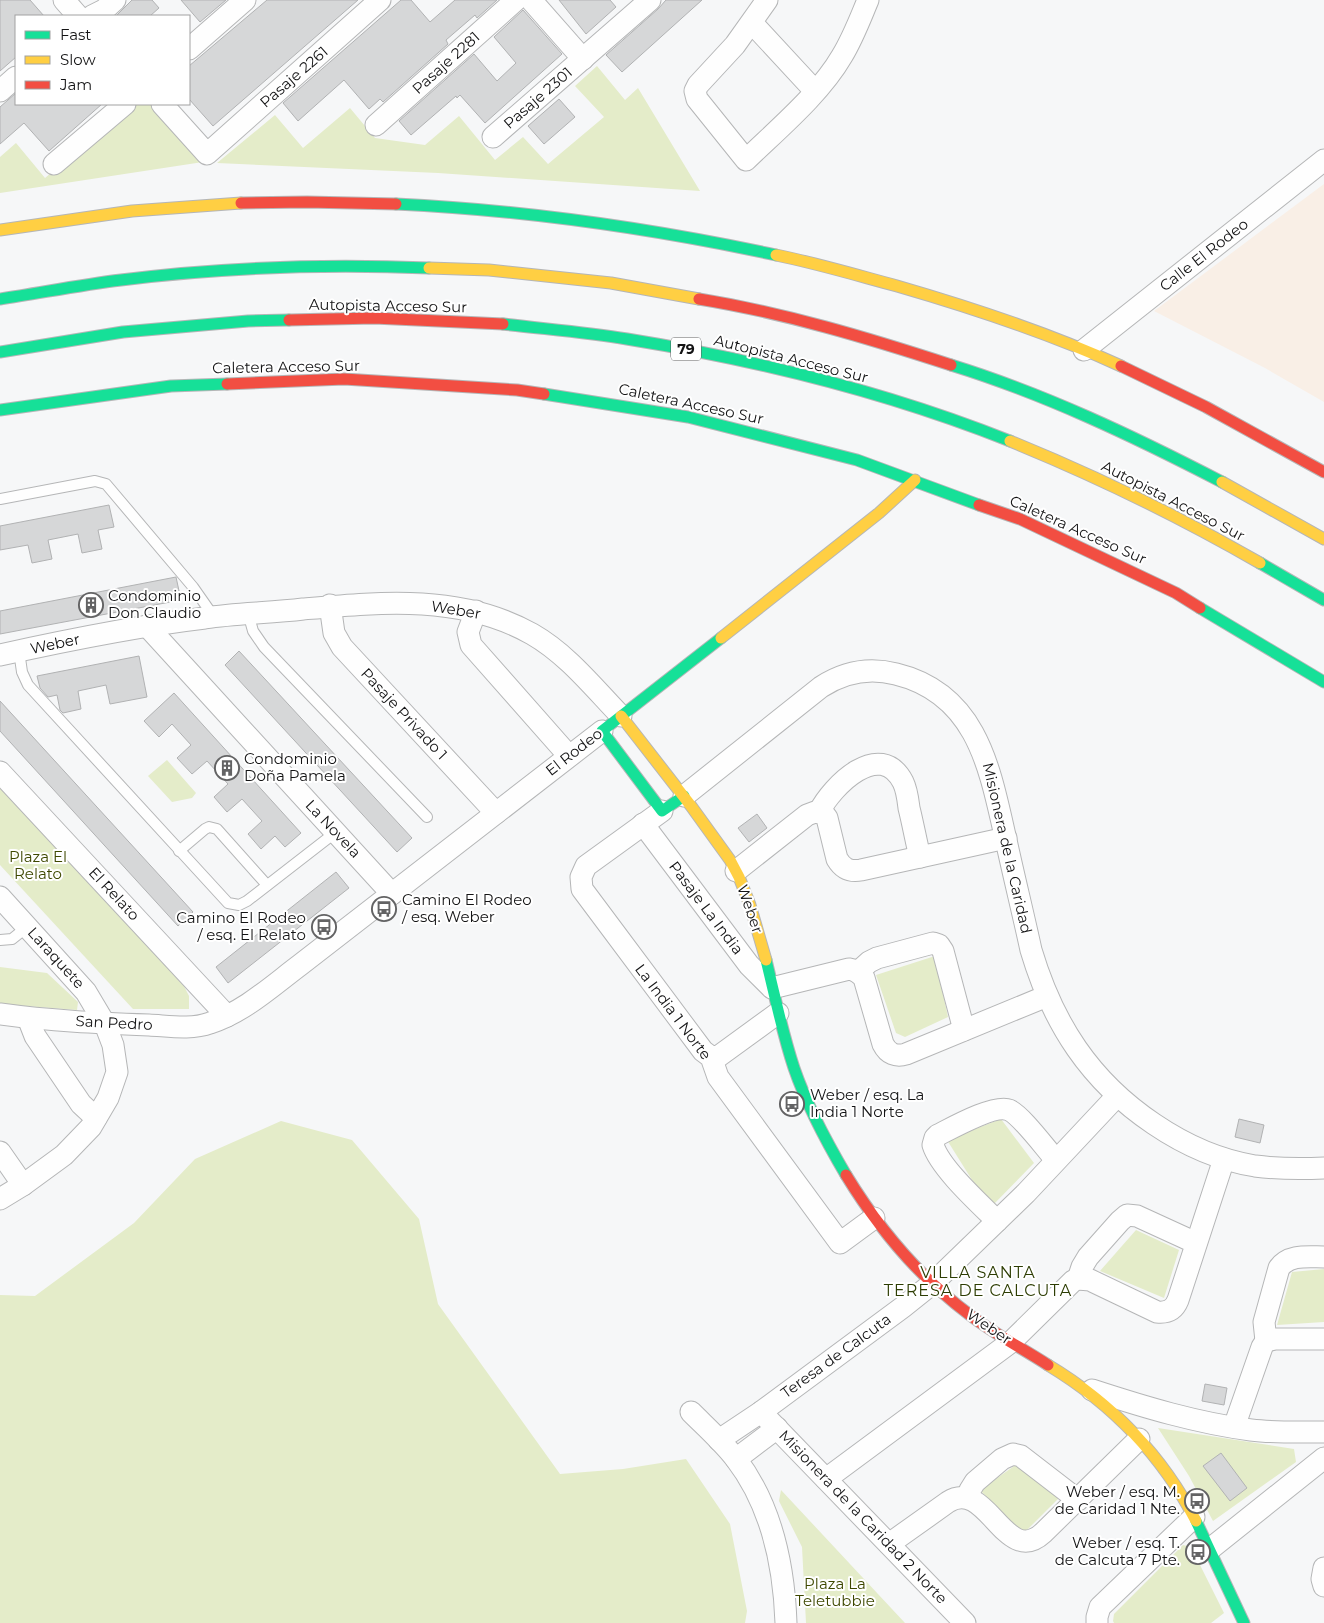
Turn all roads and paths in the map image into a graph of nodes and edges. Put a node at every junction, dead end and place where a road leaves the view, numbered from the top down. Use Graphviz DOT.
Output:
graph roads {
  1 [pos="64,0"];
  2 [pos="115,0"];
  3 [pos="245,0"];
  4 [pos="380,0"];
  5 [pos="516,0"];
  6 [pos="531,0"];
  7 [pos="650,0"];
  8 [pos="767,0"];
  9 [pos="868,0"];
  10 [pos="77,15"];
  11 [pos="94,15"];
  12 [pos="752,23"];
  13 [pos="190,48"];
  14 [pos="583,59"];
  15 [pos="15,77"];
  16 [pos="0,91"];
  17 [pos="815,91"];
  18 [pos="124,105"];
  19 [pos="163,105"];
  20 [pos="376,125"];
  21 [pos="493,138"];
  22 [pos="1324,160"];
  23 [pos="54,164"];
  24 [pos="0,230"];
  25 [pos="0,299"];
  26 [pos="1084,350"];
  27 [pos="0,352"];
  28 [pos="0,410"];
  29 [pos="1324,472"];
  30 [pos="915,480"];
  31 [pos="0,499"];
  32 [pos="1324,539"];
  33 [pos="1324,600"];
  34 [pos="330,606"];
  35 [pos="476,611"];
  36 [pos="248,613"];
  37 [pos="214,616"];
  38 [pos="188,620"];
  39 [pos="147,626"];
  40 [pos="9,653"];
  41 [pos="172,654"];
  42 [pos="1324,682"];
  43 [pos="620,716"];
  44 [pos="602,731"];
  45 [pos="569,756"];
  46 [pos="0,772"];
  47 [pos="684,796"];
  48 [pos="662,812"];
  49 [pos="819,812"];
  50 [pos="496,813"];
  51 [pos="427,816"];
  52 [pos="644,824"];
  53 [pos="336,832"];
  54 [pos="1006,838"];
  55 [pos="179,851"];
  56 [pos="920,857"];
  57 [pos="736,870"];
  58 [pos="268,885"];
  59 [pos="392,894"];
  60 [pos="0,896"];
  61 [pos="27,926"];
  62 [pos="0,940"];
  63 [pos="858,972"];
  64 [pos="772,988"];
  65 [pos="1047,996"];
  66 [pos="778,1013"];
  67 [pos="0,1014"];
  68 [pos="227,1016"];
  69 [pos="28,1018"];
  70 [pos="105,1024"];
  71 [pos="964,1030"];
  72 [pos="711,1057"];
  73 [pos="1117,1096"];
  74 [pos="96,1118"];
  75 [pos="0,1152"];
  76 [pos="1224,1159"];
  77 [pos="1056,1160"];
  78 [pos="1324,1168"];
  79 [pos="23,1185"];
  80 [pos="0,1198"];
  81 [pos="874,1218"];
  82 [pos="997,1221"];
  83 [pos="1196,1242"];
  84 [pos="1324,1257"];
  85 [pos="1078,1278"];
  86 [pos="932,1283"];
  87 [pos="1324,1339"];
  88 [pos="1266,1341"];
  89 [pos="1011,1342"];
  90 [pos="1084,1388"];
  91 [pos="691,1412"];
  92 [pos="761,1412"];
  93 [pos="1234,1427"];
  94 [pos="777,1428"];
  95 [pos="1324,1432"];
  96 [pos="1139,1439"];
  97 [pos="719,1440"];
  98 [pos="1324,1458"];
  99 [pos="736,1459"];
  100 [pos="826,1479"];
  101 [pos="968,1498"];
  102 [pos="1078,1500"];
  103 [pos="1194,1517"];
  104 [pos="889,1544"];
  105 [pos="1210,1549"];
  106 [pos="1324,1568"];
  107 [pos="1324,1586"];
  108 [pos="1241,1622"];
  109 [pos="786,1623"];
  110 [pos="965,1623"];
  111 [pos="1097,1623"];
  1 -- 10 [label="street"];
  2 -- 11 [label="street"];
  3 -- 13 [label="street"];
  4 -- 19 [label="street, Pasaje 2261"];
  5 -- 20 [label="street, Pasaje 2281"];
  6 -- 14 [label="street"];
  7 -- 14 [label="street, Pasaje 2301"];
  8 -- 12 [label="street"];
  9 -- 17 [label="street"];
  12 -- 17 [label="street"];
  12 -- 17 [label="street"];
  14 -- 21 [label="street, Pasaje 2301"];
  15 -- 16 [label="street"];
  18 -- 23 [label="street"];
  22 -- 26 [label="street, Calle El Rodeo"];
  24 -- 26 [label="main road"];
  25 -- 32 [label="main road"];
  26 -- 29 [label="main road"];
  27 -- 33 [label="main road, Autopista Acceso Sur / 79"];
  28 -- 30 [label="main road, Caletera Acceso Sur"];
  30 -- 42 [label="main road, Caletera Acceso Sur"];
  30 -- 43 [label="main road, El Rodeo"];
  31 -- 37 [label="lane"];
  34 -- 35 [label="street, Weber"];
  34 -- 36 [label="street, Weber"];
  34 -- 50 [label="street, Pasaje Privado 1"];
  35 -- 43 [label="street, Weber"];
  35 -- 45 [label="street"];
  36 -- 37 [label="street, Weber"];
  36 -- 51 [label="lane"];
  37 -- 38 [label="street, Weber"];
  38 -- 39 [label="street, Weber"];
  38 -- 41 [label="street"];
  39 -- 40 [label="street, Weber"];
  39 -- 41 [label="street, La Novela"];
  40 -- 55 [label="lane"];
  41 -- 53 [label="street, La Novela"];
  43 -- 44 [label="main road, El Rodeo"];
  43 -- 47 [label="main road, Weber"];
  44 -- 45 [label="street, El Rodeo"];
  44 -- 48 [label="main road"];
  45 -- 50 [label="street, El Rodeo"];
  46 -- 68 [label="street, El Relato"];
  47 -- 48 [label="main road, Misionera de la Caridad"];
  47 -- 54 [label="street, Misionera de la Caridad"];
  47 -- 57 [label="main road, Weber"];
  48 -- 52 [label="street"];
  49 -- 56 [label="street"];
  49 -- 56 [label="street"];
  49 -- 57 [label="street"];
  50 -- 59 [label="street, El Rodeo"];
  52 -- 64 [label="street, Pasaje La India"];
  52 -- 72 [label="street, La India 1 Norte"];
  53 -- 58 [label="lane"];
  53 -- 59 [label="street, La Novela"];
  54 -- 56 [label="street"];
  54 -- 65 [label="street, Misionera de la Caridad"];
  55 -- 58 [label="lane"];
  55 -- 58 [label="lane"];
  57 -- 64 [label="main road, Weber"];
  59 -- 68 [label="street, El Rodeo"];
  60 -- 61 [label="street, Laraquete"];
  61 -- 62 [label="lane"];
  61 -- 70 [label="street, Laraquete"];
  63 -- 64 [label="street"];
  63 -- 71 [label="street"];
  63 -- 71 [label="street"];
  64 -- 66 [label="main road, Weber"];
  65 -- 71 [label="street"];
  65 -- 73 [label="street, Misionera de la Caridad"];
  66 -- 72 [label="street"];
  66 -- 81 [label="main road, Weber"];
  67 -- 69 [label="street, San Pedro"];
  68 -- 70 [label="street, San Pedro"];
  69 -- 70 [label="street, San Pedro"];
  69 -- 74 [label="street"];
  70 -- 74 [label="street, Laraquete"];
  72 -- 81 [label="street, La India 1 Norte"];
  73 -- 76 [label="street, Misionera de la Caridad"];
  73 -- 77 [label="street, Teresa de Calcuta"];
  74 -- 79 [label="street, Laraquete"];
  75 -- 79 [label="street"];
  76 -- 78 [label="street, Misionera de la Caridad"];
  76 -- 83 [label="street"];
  77 -- 82 [label="street, Teresa de Calcuta"];
  77 -- 82 [label="street"];
  79 -- 80 [label="street, Laraquete"];
  81 -- 86 [label="main road, Weber"];
  82 -- 86 [label="street, Teresa de Calcuta"];
  83 -- 85 [label="street"];
  83 -- 85 [label="street"];
  84 -- 88 [label="street"];
  85 -- 89 [label="street"];
  86 -- 89 [label="main road, Weber"];
  86 -- 92 [label="street, Teresa de Calcuta"];
  87 -- 88 [label="street"];
  88 -- 93 [label="street"];
  89 -- 90 [label="main road, Weber"];
  89 -- 100 [label="street"];
  90 -- 93 [label="street"];
  90 -- 96 [label="main road, Weber"];
  91 -- 97 [label="street"];
  92 -- 94 [label="street, Misionera de la Caridad 2 Norte"];
  92 -- 97 [label="street, Teresa de Calcuta"];
  93 -- 95 [label="street"];
  94 -- 99 [label="street"];
  94 -- 100 [label="street, Misionera de la Caridad 2 Norte"];
  96 -- 102 [label="street"];
  96 -- 103 [label="main road, Weber"];
  97 -- 99 [label="street"];
  98 -- 105 [label="street"];
  99 -- 109 [label="street"];
  100 -- 104 [label="street, Misionera de la Caridad 2 Norte"];
  101 -- 102 [label="street"];
  101 -- 102 [label="street"];
  101 -- 104 [label="street"];
  103 -- 105 [label="main road, Weber"];
  103 -- 111 [label="street"];
  104 -- 110 [label="street, Misionera de la Caridad 2 Norte"];
  105 -- 108 [label="main road, Weber"];
  106 -- 107 [label="street"];
}
